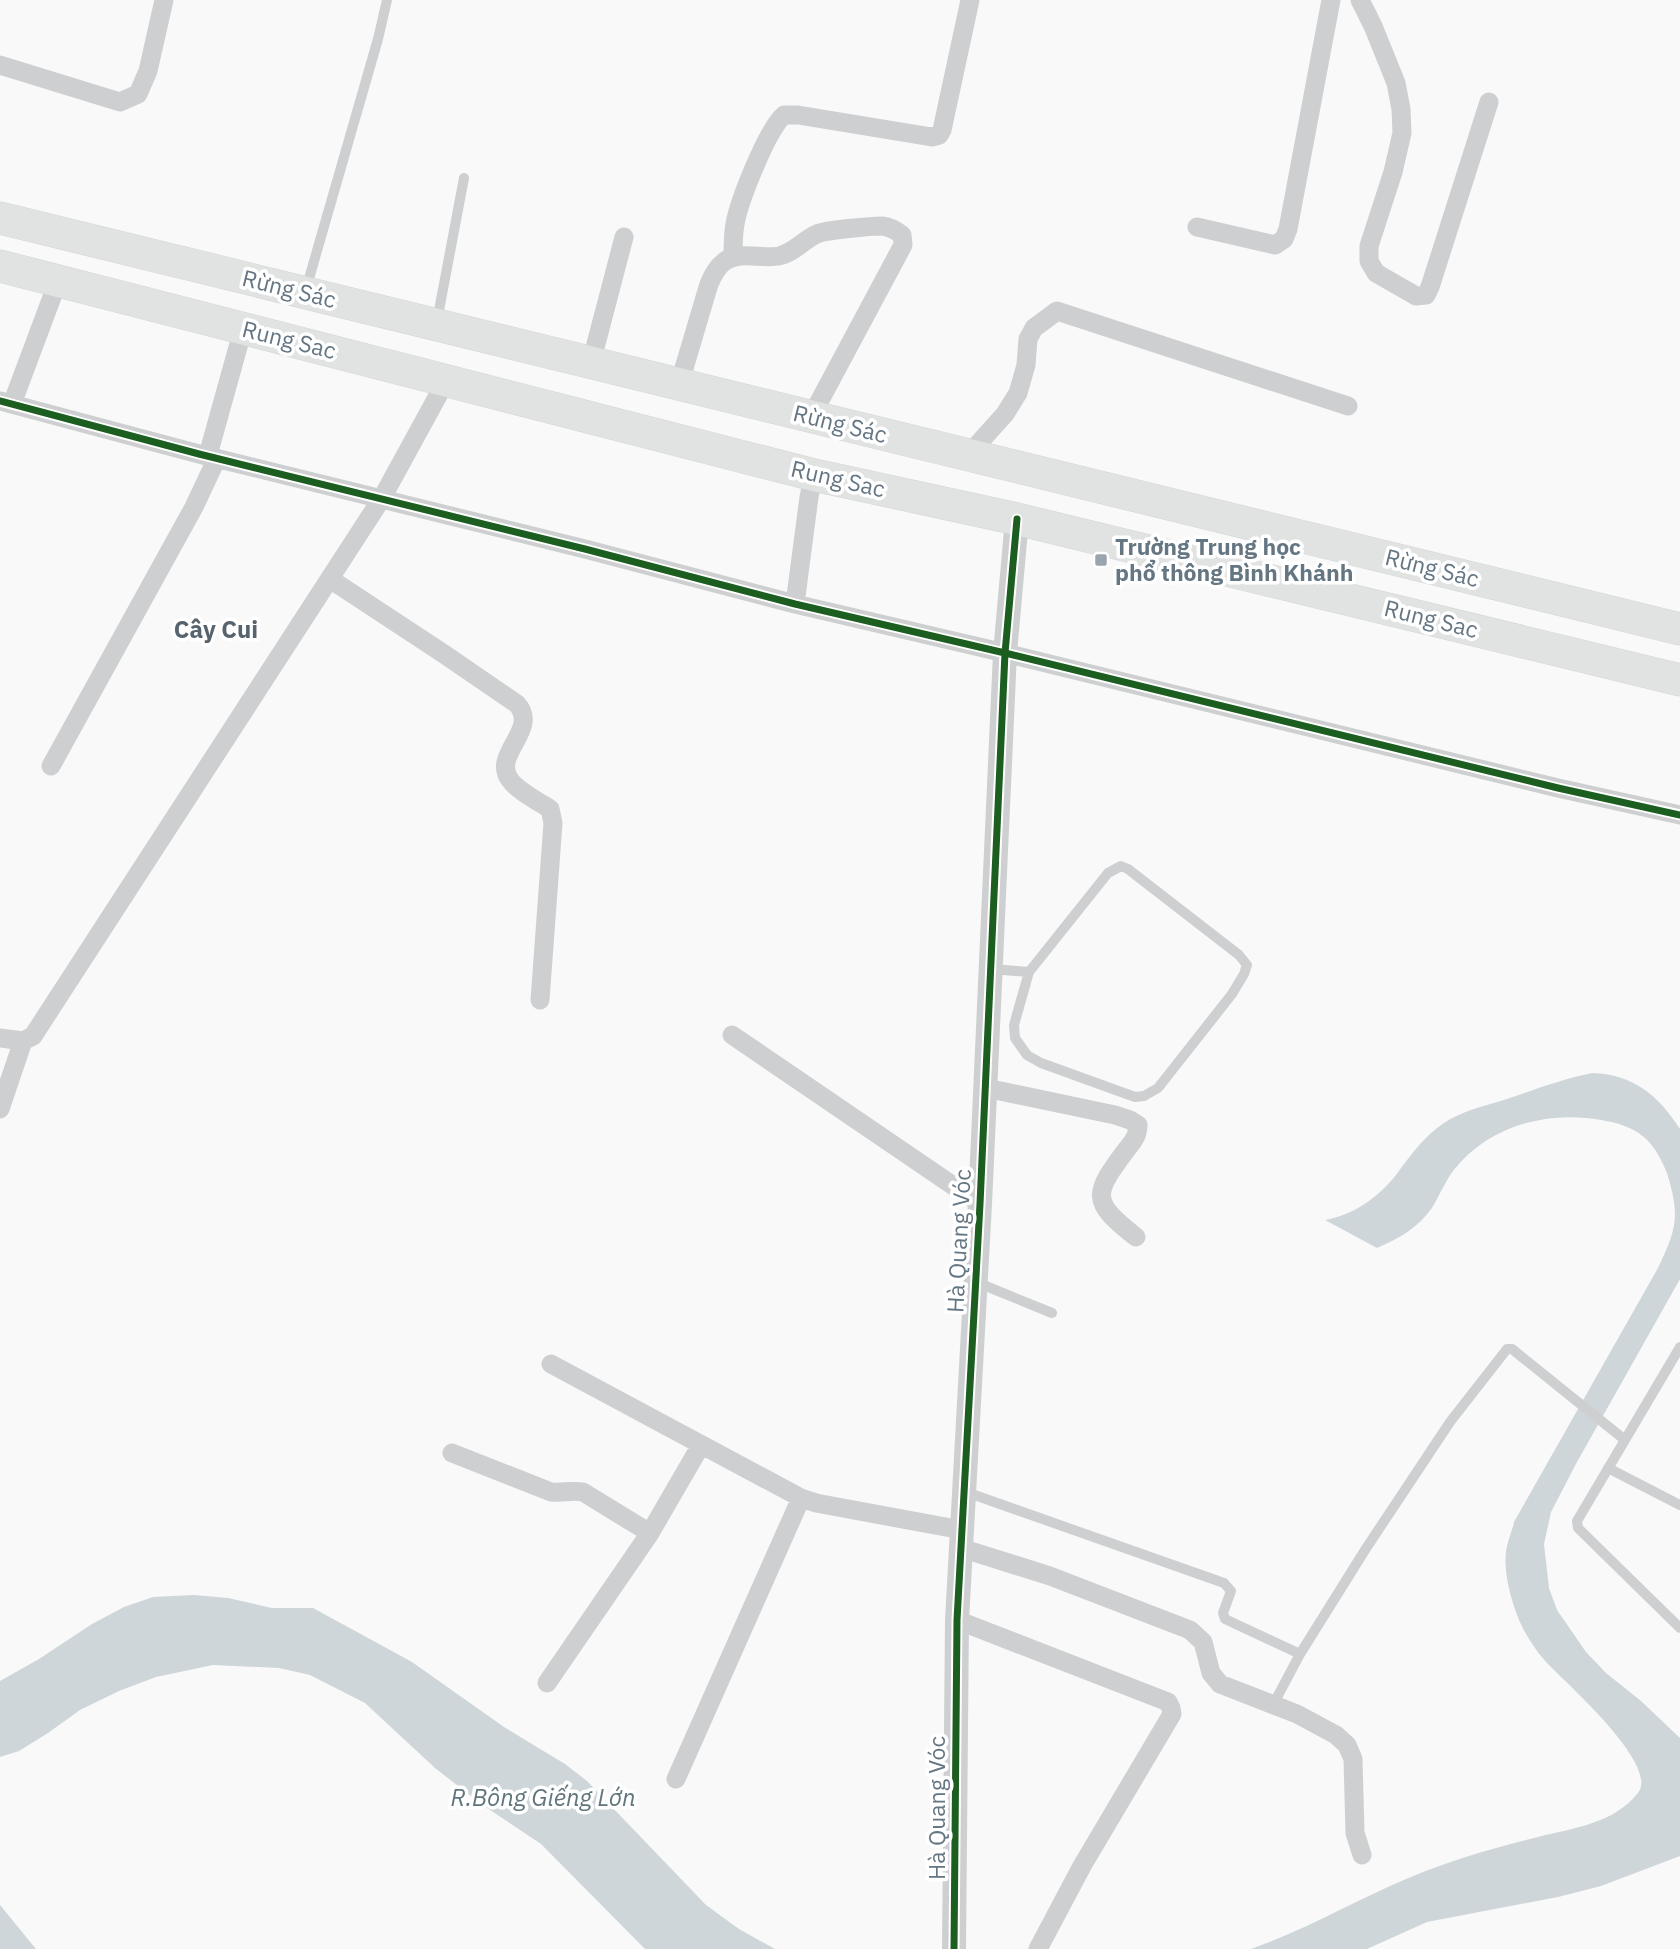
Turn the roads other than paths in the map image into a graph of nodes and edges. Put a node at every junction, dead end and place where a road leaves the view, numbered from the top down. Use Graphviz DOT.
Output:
graph roads {
  1 [pos="164,0"];
  2 [pos="387,0"];
  3 [pos="970,0"];
  4 [pos="1331,0"];
  5 [pos="1360,0"];
  6 [pos="0,65"];
  7 [pos="1489,102"];
  8 [pos="464,178"];
  9 [pos="0,218"];
  10 [pos="1197,227"];
  11 [pos="624,237"];
  12 [pos="733,257"];
  13 [pos="0,267"];
  14 [pos="54,292"];
  15 [pos="305,293"];
  16 [pos="437,326"];
  17 [pos="239,340"];
  18 [pos="591,363"];
  19 [pos="679,385"];
  20 [pos="440,391"];
  21 [pos="6,402"];
  22 [pos="1348,406"];
  23 [pos="811,417"];
  24 [pos="968,455"];
  25 [pos="213,456"];
  26 [pos="1026,468"];
  27 [pos="812,486"];
  28 [pos="382,498"];
  29 [pos="1017,527"];
  30 [pos="330,579"];
  31 [pos="795,604"];
  32 [pos="1680,629"];
  33 [pos="1005,653"];
  34 [pos="1680,680"];
  35 [pos="51,766"];
  36 [pos="1680,815"];
  37 [pos="991,969"];
  38 [pos="1029,972"];
  39 [pos="540,1000"];
  40 [pos="732,1035"];
  41 [pos="0,1038"];
  42 [pos="23,1041"];
  43 [pos="986,1088"];
  44 [pos="0,1110"];
  45 [pos="980,1204"];
  46 [pos="1136,1237"];
  47 [pos="976,1282"];
  48 [pos="1052,1313"];
  49 [pos="1680,1348"];
  50 [pos="551,1364"];
  51 [pos="1625,1440"];
  52 [pos="701,1445"];
  53 [pos="452,1453"];
  54 [pos="1608,1468"];
  55 [pos="964,1491"];
  56 [pos="801,1498"];
  57 [pos="1680,1505"];
  58 [pos="650,1533"];
  59 [pos="962,1539"];
  60 [pos="957,1620"];
  61 [pos="1680,1628"];
  62 [pos="1300,1654"];
  63 [pos="548,1684"];
  64 [pos="1273,1705"];
  65 [pos="676,1779"];
  66 [pos="1362,1855"];
  67 [pos="954,1939"];
  68 [pos="1038,1949"];
  1 -- 6 [label="street"];
  2 -- 15 [label="lane"];
  3 -- 12 [label="street"];
  4 -- 10 [label="street"];
  5 -- 7 [label="street"];
  8 -- 16 [label="lane"];
  9 -- 15 [label="main road, Rừng Sác"];
  11 -- 18 [label="street"];
  12 -- 19 [label="street"];
  12 -- 23 [label="street"];
  13 -- 14 [label="main road, Rung Sac"];
  14 -- 17 [label="main road, Rung Sac"];
  14 -- 21 [label="street"];
  15 -- 16 [label="main road, Rừng Sác"];
  16 -- 18 [label="main road, Rừng Sác"];
  17 -- 20 [label="main road, Rung Sac"];
  17 -- 25 [label="street"];
  18 -- 19 [label="main road, Rừng Sác"];
  19 -- 23 [label="main road, Rừng Sác"];
  20 -- 27 [label="main road, Rung Sac"];
  20 -- 28 [label="street"];
  21 -- 25 [label="street"];
  22 -- 24 [label="street"];
  23 -- 24 [label="main road, Rừng Sác"];
  24 -- 26 [label="main road, Rừng Sác"];
  25 -- 28 [label="street"];
  25 -- 35 [label="street"];
  26 -- 29 [label="main road"];
  26 -- 32 [label="main road, Rừng Sác"];
  27 -- 29 [label="main road, Rung Sac"];
  27 -- 31 [label="street"];
  28 -- 30 [label="street"];
  28 -- 31 [label="street"];
  29 -- 33 [label="street, Hà Quang Vóc"];
  29 -- 34 [label="main road, Rung Sac"];
  30 -- 39 [label="street"];
  30 -- 42 [label="street"];
  31 -- 33 [label="street"];
  33 -- 36 [label="street"];
  33 -- 37 [label="street, Hà Quang Vóc"];
  37 -- 38 [label="lane"];
  37 -- 43 [label="street, Hà Quang Vóc"];
  38 -- 38 [label="lane"];
  40 -- 45 [label="street"];
  41 -- 42 [label="street"];
  42 -- 44 [label="street"];
  43 -- 45 [label="street, Hà Quang Vóc"];
  43 -- 46 [label="street"];
  45 -- 47 [label="street, Hà Quang Vóc"];
  47 -- 48 [label="lane"];
  47 -- 55 [label="street, Hà Quang Vóc"];
  49 -- 51 [label="lane"];
  50 -- 52 [label="street"];
  51 -- 54 [label="lane"];
  51 -- 62 [label="lane"];
  52 -- 56 [label="street"];
  52 -- 58 [label="street"];
  53 -- 58 [label="street"];
  54 -- 57 [label="lane"];
  54 -- 61 [label="lane"];
  55 -- 59 [label="street, Hà Quang Vóc"];
  55 -- 62 [label="lane"];
  56 -- 59 [label="street"];
  56 -- 65 [label="street"];
  58 -- 63 [label="street"];
  59 -- 60 [label="street, Hà Quang Vóc"];
  59 -- 64 [label="street"];
  60 -- 67 [label="street, Hà Quang Vóc"];
  60 -- 68 [label="street"];
  62 -- 64 [label="lane"];
  64 -- 66 [label="street"];
}
